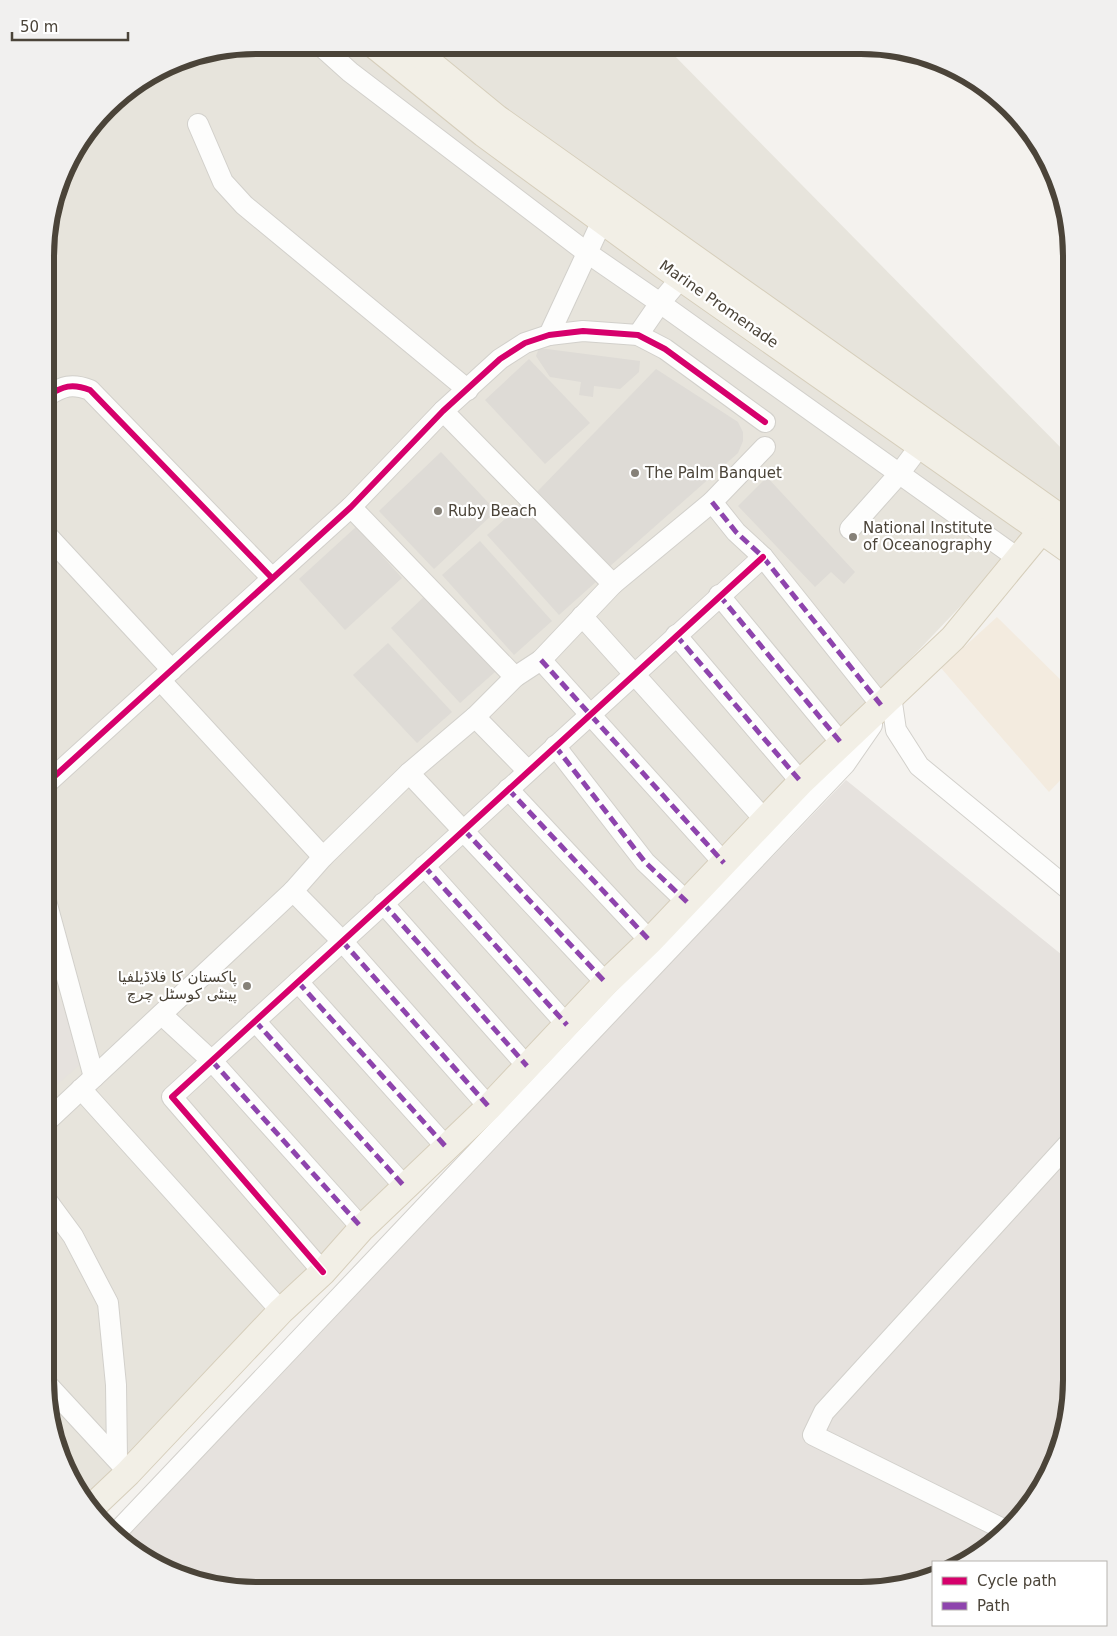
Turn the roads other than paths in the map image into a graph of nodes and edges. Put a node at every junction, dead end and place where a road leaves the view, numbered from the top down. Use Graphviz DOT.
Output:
graph roads {
  1 [pos="330,54"];
  2 [pos="385,54"];
  3 [pos="418,54"];
  4 [pos="198,124"];
  5 [pos="602,221"];
  6 [pos="586,252"];
  7 [pos="681,278"];
  8 [pos="660,303"];
  9 [pos="549,335"];
  10 [pos="638,336"];
  11 [pos="468,390"];
  12 [pos="54,391"];
  13 [pos="443,411"];
  14 [pos="766,422"];
  15 [pos="927,436"];
  16 [pos="765,447"];
  17 [pos="899,474"];
  18 [pos="712,502"];
  19 [pos="351,506"];
  20 [pos="1063,520"];
  21 [pos="850,529"];
  22 [pos="1041,531"];
  23 [pos="54,543"];
  24 [pos="1063,546"];
  25 [pos="762,557"];
  26 [pos="1019,559"];
  27 [pos="271,577"];
  28 [pos="613,584"];
  29 [pos="718,595"];
  30 [pos="582,616"];
  31 [pos="676,635"];
  32 [pos="541,660"];
  33 [pos="633,674"];
  34 [pos="166,676"];
  35 [pos="514,677"];
  36 [pos="886,701"];
  37 [pos="590,713"];
  38 [pos="474,717"];
  39 [pos="842,744"];
  40 [pos="554,746"];
  41 [pos="528,771"];
  42 [pos="409,773"];
  43 [pos="54,777"];
  44 [pos="801,782"];
  45 [pos="508,789"];
  46 [pos="765,820"];
  47 [pos="464,830"];
  48 [pos="323,857"];
  49 [pos="724,863"];
  50 [pos="424,866"];
  51 [pos="1063,885"];
  52 [pos="293,891"];
  53 [pos="687,902"];
  54 [pos="383,903"];
  55 [pos="54,936"];
  56 [pos="342,941"];
  57 [pos="650,941"];
  58 [pos="298,982"];
  59 [pos="606,983"];
  60 [pos="162,1015"];
  61 [pos="255,1021"];
  62 [pos="567,1025"];
  63 [pos="212,1061"];
  64 [pos="527,1066"];
  65 [pos="88,1083"];
  66 [pos="489,1107"];
  67 [pos="54,1115"];
  68 [pos="448,1148"];
  69 [pos="1063,1150"];
  70 [pos="405,1187"];
  71 [pos="54,1210"];
  72 [pos="362,1228"];
  73 [pos="323,1272"];
  74 [pos="281,1311"];
  75 [pos="54,1392"];
  76 [pos="122,1466"];
  77 [pos="95,1503"];
  78 [pos="999,1527"];
  79 [pos="119,1529"];
  1 -- 6 [label="street"];
  2 -- 5 [label="main road, Marine Promenade"];
  3 -- 15 [label="main road, Marine Promenade"];
  4 -- 11 [label="street"];
  5 -- 6 [label="street"];
  5 -- 7 [label="main road, Marine Promenade"];
  6 -- 8 [label="street"];
  6 -- 9 [label="street"];
  7 -- 8 [label="street"];
  7 -- 15 [label="main road, Marine Promenade"];
  8 -- 10 [label="street"];
  8 -- 17 [label="street"];
  9 -- 10 [label="street"];
  9 -- 11 [label="street"];
  10 -- 14 [label="street"];
  11 -- 13 [label="street"];
  12 -- 27 [label="street"];
  13 -- 19 [label="street"];
  13 -- 28 [label="street"];
  15 -- 17 [label="street"];
  15 -- 20 [label="main road, Marine Promenade"];
  15 -- 22 [label="main road, Marine Promenade"];
  16 -- 18 [label="street"];
  17 -- 21 [label="street"];
  17 -- 26 [label="street"];
  18 -- 25 [label="street"];
  18 -- 28 [label="street"];
  19 -- 27 [label="street"];
  19 -- 35 [label="street"];
  22 -- 24 [label="main road, Marine Promenade"];
  22 -- 26 [label="main road"];
  23 -- 34 [label="street"];
  25 -- 29 [label="street"];
  25 -- 36 [label="street"];
  26 -- 36 [label="main road"];
  27 -- 34 [label="street"];
  28 -- 30 [label="street"];
  29 -- 31 [label="street"];
  29 -- 39 [label="street"];
  30 -- 32 [label="street"];
  30 -- 33 [label="street"];
  31 -- 33 [label="street"];
  31 -- 44 [label="street"];
  32 -- 35 [label="street"];
  32 -- 37 [label="street"];
  33 -- 37 [label="street"];
  33 -- 46 [label="street"];
  34 -- 43 [label="street"];
  34 -- 48 [label="street"];
  35 -- 38 [label="street"];
  36 -- 39 [label="main road"];
  36 -- 51 [label="street"];
  36 -- 79 [label="street"];
  37 -- 40 [label="street"];
  37 -- 49 [label="street"];
  38 -- 41 [label="street"];
  38 -- 42 [label="street"];
  39 -- 44 [label="main road"];
  40 -- 41 [label="street"];
  40 -- 53 [label="street"];
  41 -- 45 [label="street"];
  42 -- 47 [label="street"];
  42 -- 48 [label="street"];
  44 -- 46 [label="main road"];
  45 -- 47 [label="street"];
  45 -- 57 [label="street"];
  46 -- 49 [label="main road"];
  47 -- 50 [label="street"];
  47 -- 59 [label="street"];
  48 -- 52 [label="street"];
  49 -- 53 [label="main road"];
  50 -- 54 [label="street"];
  50 -- 62 [label="street"];
  52 -- 56 [label="street"];
  52 -- 60 [label="street"];
  53 -- 57 [label="main road"];
  54 -- 56 [label="street"];
  54 -- 64 [label="street"];
  55 -- 65 [label="street"];
  56 -- 58 [label="street"];
  56 -- 66 [label="street"];
  57 -- 59 [label="main road"];
  58 -- 61 [label="street"];
  58 -- 68 [label="street"];
  59 -- 62 [label="main road"];
  60 -- 63 [label="street"];
  60 -- 65 [label="street"];
  61 -- 63 [label="street"];
  61 -- 70 [label="street"];
  62 -- 64 [label="main road"];
  63 -- 72 [label="street"];
  63 -- 73 [label="street"];
  64 -- 66 [label="main road"];
  65 -- 67 [label="street"];
  65 -- 74 [label="street"];
  66 -- 68 [label="main road"];
  68 -- 70 [label="main road"];
  69 -- 78 [label="street"];
  70 -- 72 [label="main road"];
  71 -- 76 [label="street"];
  72 -- 73 [label="main road"];
  73 -- 74 [label="main road"];
  74 -- 76 [label="main road"];
  75 -- 76 [label="street"];
  76 -- 77 [label="main road"];
}
